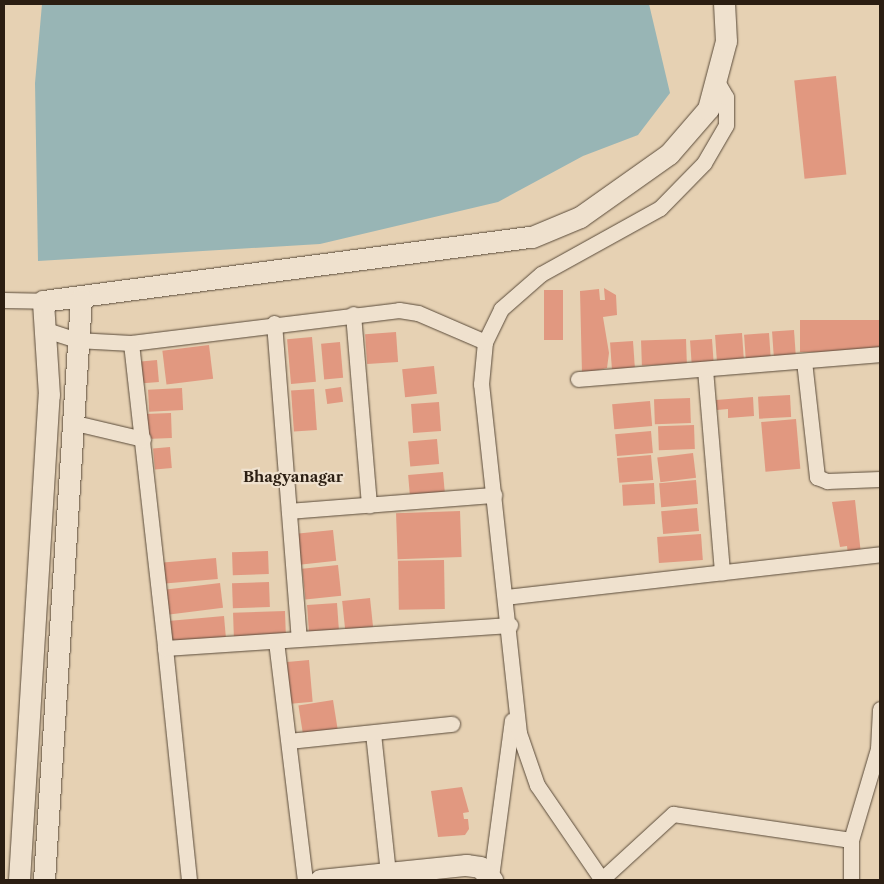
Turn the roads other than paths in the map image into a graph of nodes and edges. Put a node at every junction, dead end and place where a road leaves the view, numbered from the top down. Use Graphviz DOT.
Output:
graph roads {
  1 [pos="724,4"];
  2 [pos="716,80"];
  3 [pos="81,299"];
  4 [pos="4,300"];
  5 [pos="43,301"];
  6 [pos="353,314"];
  7 [pos="274,323"];
  8 [pos="46,330"];
  9 [pos="76,340"];
  10 [pos="485,342"];
  11 [pos="131,343"];
  12 [pos="880,354"];
  13 [pos="804,361"];
  14 [pos="705,369"];
  15 [pos="578,379"];
  16 [pos="71,422"];
  17 [pos="143,439"];
  18 [pos="880,479"];
  19 [pos="494,495"];
  20 [pos="369,505"];
  21 [pos="289,511"];
  22 [pos="880,554"];
  23 [pos="722,572"];
  24 [pos="505,597"];
  25 [pos="510,625"];
  26 [pos="299,638"];
  27 [pos="276,641"];
  28 [pos="165,648"];
  29 [pos="514,701"];
  30 [pos="880,709"];
  31 [pos="452,724"];
  32 [pos="373,732"];
  33 [pos="290,741"];
  34 [pos="879,749"];
  35 [pos="851,840"];
  36 [pos="388,873"];
  37 [pos="491,879"];
  38 [pos="19,880"];
  39 [pos="44,880"];
  40 [pos="189,880"];
  41 [pos="305,880"];
  42 [pos="320,880"];
  43 [pos="601,880"];
  44 [pos="851,880"];
  1 -- 2 [label="street"];
  2 -- 3 [label="street"];
  2 -- 10 [label="street"];
  3 -- 5 [label="street"];
  3 -- 9 [label="street"];
  4 -- 5 [label="street"];
  5 -- 8 [label="street"];
  6 -- 7 [label="street"];
  6 -- 10 [label="street"];
  6 -- 20 [label="street"];
  7 -- 11 [label="street"];
  7 -- 21 [label="street"];
  8 -- 9 [label="street"];
  8 -- 38 [label="street"];
  9 -- 11 [label="street"];
  9 -- 16 [label="street"];
  10 -- 19 [label="street"];
  11 -- 17 [label="street"];
  12 -- 13 [label="street"];
  13 -- 14 [label="street"];
  13 -- 18 [label="street"];
  14 -- 15 [label="street"];
  14 -- 23 [label="street"];
  16 -- 17 [label="street"];
  16 -- 39 [label="street"];
  17 -- 28 [label="street"];
  19 -- 20 [label="street"];
  19 -- 24 [label="street"];
  20 -- 21 [label="street"];
  21 -- 26 [label="street"];
  22 -- 23 [label="street"];
  23 -- 24 [label="street"];
  24 -- 25 [label="street"];
  25 -- 26 [label="street"];
  25 -- 29 [label="street"];
  26 -- 27 [label="street"];
  27 -- 28 [label="street"];
  27 -- 33 [label="street"];
  28 -- 40 [label="street"];
  29 -- 37 [label="street"];
  29 -- 43 [label="street"];
  30 -- 34 [label="street"];
  31 -- 32 [label="street"];
  32 -- 33 [label="street"];
  32 -- 36 [label="street"];
  33 -- 41 [label="street"];
  34 -- 35 [label="street"];
  35 -- 43 [label="street"];
  35 -- 44 [label="street"];
  36 -- 37 [label="street"];
  36 -- 42 [label="street"];
}
